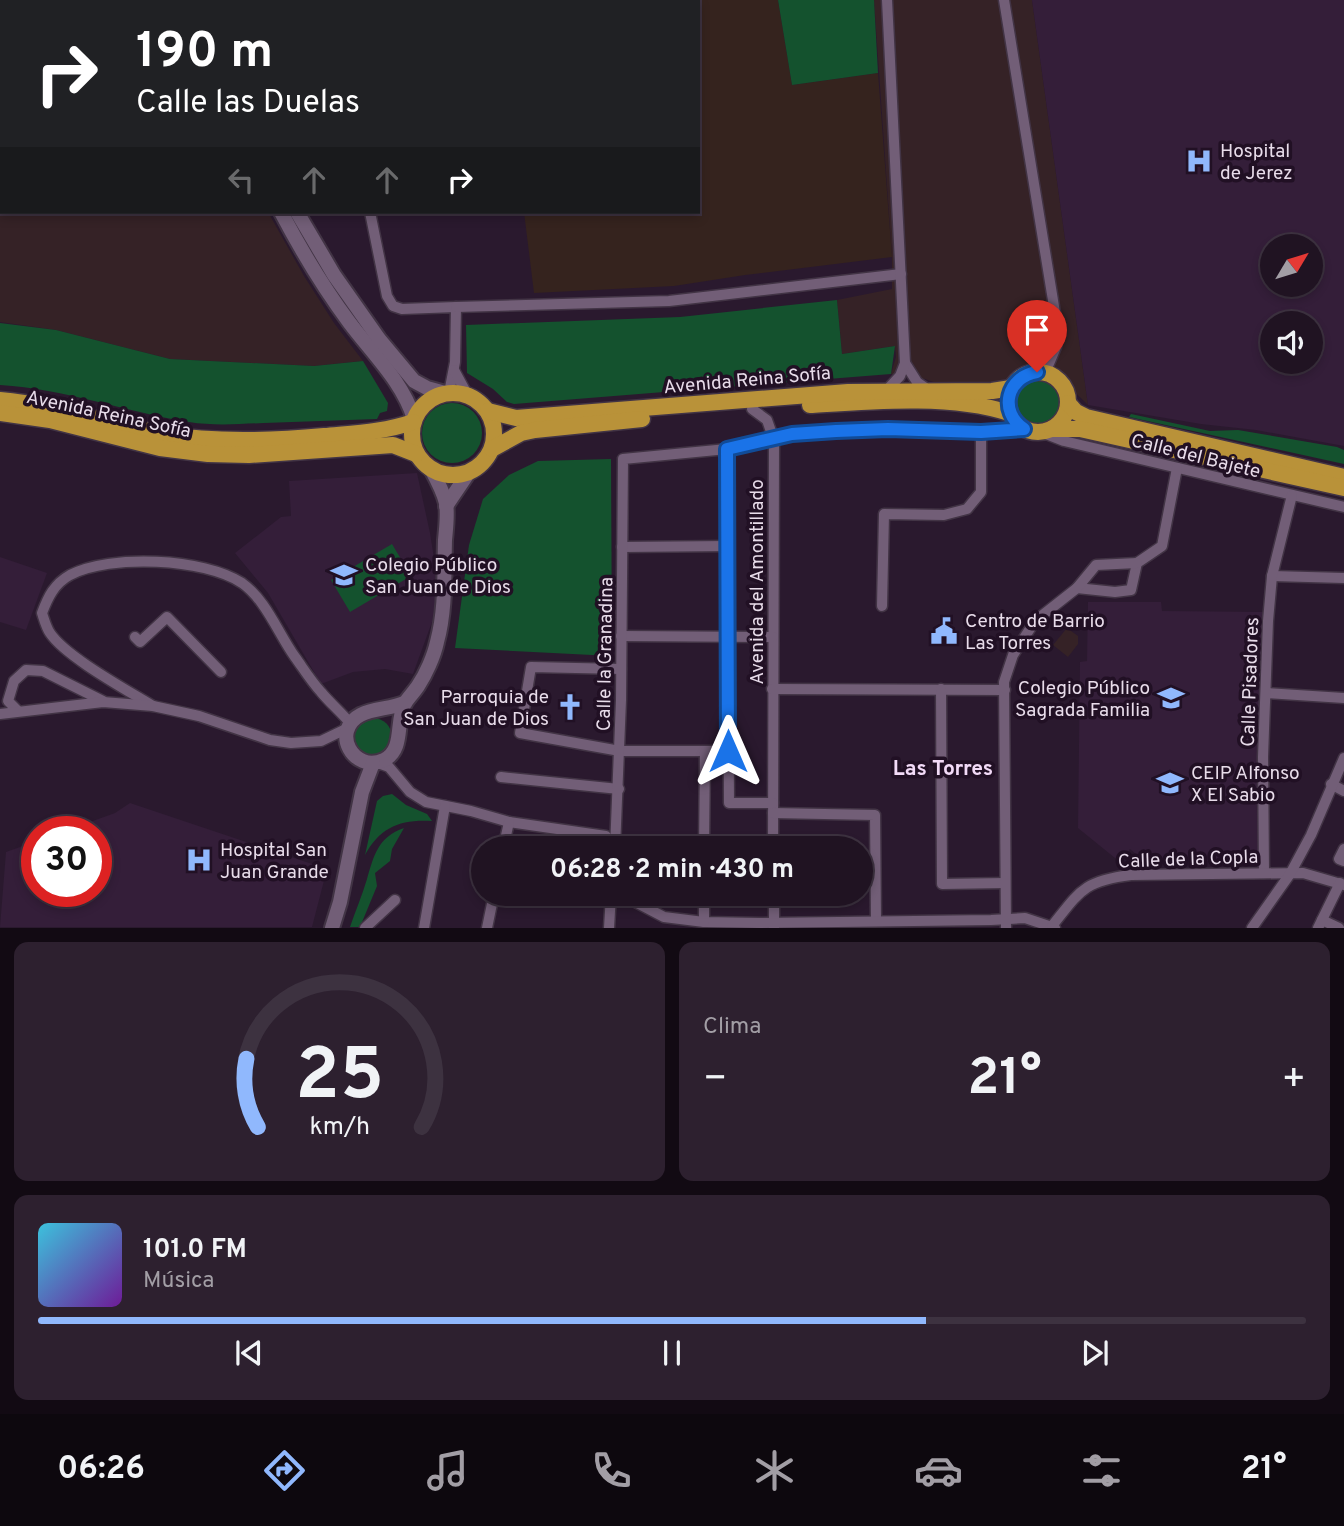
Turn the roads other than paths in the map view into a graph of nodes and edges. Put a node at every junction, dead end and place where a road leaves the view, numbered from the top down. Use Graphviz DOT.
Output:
graph roads {
  1 [pos="887,0"];
  2 [pos="1004,0"];
  3 [pos="282,214"];
  4 [pos="298,214"];
  5 [pos="370,214"];
  6 [pos="901,274"];
  7 [pos="456,307"];
  8 [pos="905,363"];
  9 [pos="454,369"];
  10 [pos="1045,373"];
  11 [pos="1011,388"];
  12 [pos="885,391"];
  13 [pos="930,391"];
  14 [pos="447,393"];
  15 [pos="467,394"];
  16 [pos="0,400"];
  17 [pos="1068,403"];
  18 [pos="752,409"];
  19 [pos="488,411"];
  20 [pos="0,413"];
  21 [pos="1009,413"];
  22 [pos="414,421"];
  23 [pos="1024,429"];
  24 [pos="1046,431"];
  25 [pos="981,432"];
  26 [pos="774,440"];
  27 [pos="492,449"];
  28 [pos="727,449"];
  29 [pos="416,454"];
  30 [pos="1177,467"];
  31 [pos="431,469"];
  32 [pos="469,472"];
  33 [pos="1344,477"];
  34 [pos="1344,488"];
  35 [pos="1292,495"];
  36 [pos="446,506"];
  37 [pos="1344,507"];
  38 [pos="728,546"];
  39 [pos="622,547"];
  40 [pos="1137,563"];
  41 [pos="1272,576"];
  42 [pos="1344,578"];
  43 [pos="1077,588"];
  44 [pos="882,606"];
  45 [pos="621,636"];
  46 [pos="729,636"];
  47 [pos="135,637"];
  48 [pos="773,637"];
  49 [pos="621,669"];
  50 [pos="221,672"];
  51 [pos="772,689"];
  52 [pos="941,689"];
  53 [pos="1004,690"];
  54 [pos="1266,693"];
  55 [pos="1344,698"];
  56 [pos="103,702"];
  57 [pos="406,702"];
  58 [pos="153,706"];
  59 [pos="18,711"];
  60 [pos="377,711"];
  61 [pos="0,714"];
  62 [pos="349,726"];
  63 [pos="398,731"];
  64 [pos="321,741"];
  65 [pos="395,751"];
  66 [pos="620,751"];
  67 [pos="728,751"];
  68 [pos="705,752"];
  69 [pos="353,754"];
  70 [pos="1344,758"];
  71 [pos="376,763"];
  72 [pos="398,775"];
  73 [pos="501,777"];
  74 [pos="1331,784"];
  75 [pos="619,789"];
  76 [pos="1344,790"];
  77 [pos="362,792"];
  78 [pos="445,806"];
  79 [pos="773,808"];
  80 [pos="509,822"];
  81 [pos="506,836"];
  82 [pos="606,836"];
  83 [pos="616,836"];
  84 [pos="704,836"];
  85 [pos="774,836"];
  86 [pos="1344,849"];
  87 [pos="1344,861"];
  88 [pos="1264,873"];
  89 [pos="1290,874"];
  90 [pos="1005,883"];
  91 [pos="1342,884"];
  92 [pos="394,901"];
  93 [pos="491,906"];
  94 [pos="610,906"];
  95 [pos="643,906"];
  96 [pos="704,906"];
  97 [pos="774,906"];
  98 [pos="876,921"];
  99 [pos="704,922"];
  100 [pos="1006,923"];
  101 [pos="863,924"];
  102 [pos="926,924"];
  103 [pos="1320,924"];
  104 [pos="774,925"];
  105 [pos="1053,927"];
  106 [pos="332,928"];
  107 [pos="365,928"];
  108 [pos="424,928"];
  109 [pos="486,928"];
  110 [pos="609,928"];
  111 [pos="1252,928"];
  112 [pos="1339,928"];
  1 -- 6 [label="street"];
  2 -- 10 [label="street"];
  3 -- 22 [label="street"];
  4 -- 14 [label="street"];
  5 -- 7 [label="street"];
  6 -- 7 [label="street"];
  6 -- 8 [label="street"];
  7 -- 9 [label="street"];
  8 -- 12 [label="street"];
  8 -- 13 [label="street"];
  9 -- 14 [label="street"];
  9 -- 15 [label="street"];
  10 -- 11 [label="main road"];
  10 -- 17 [label="main road"];
  11 -- 13 [label="main road, Avenida Reina Sofía"];
  11 -- 21 [label="main road"];
  12 -- 13 [label="main road, Avenida Reina Sofía"];
  12 -- 19 [label="main road, Avenida Reina Sofía"];
  14 -- 15 [label="main road"];
  14 -- 22 [label="main road, Avenida Reina Sofía"];
  15 -- 19 [label="main road, Avenida Reina Sofía"];
  16 -- 22 [label="main road, Avenida Reina Sofía"];
  17 -- 24 [label="main road"];
  17 -- 33 [label="main road"];
  18 -- 21 [label="main road, Avenida Reina Sofía"];
  18 -- 26 [label="street"];
  18 -- 27 [label="main road, Avenida Reina Sofía"];
  19 -- 27 [label="main road"];
  20 -- 29 [label="main road, Avenida Reina Sofía"];
  21 -- 23 [label="main road"];
  22 -- 29 [label="main road"];
  23 -- 24 [label="main road"];
  23 -- 25 [label="street"];
  24 -- 30 [label="street, Calle del Bajete"];
  24 -- 34 [label="main road"];
  25 -- 26 [label="street"];
  25 -- 44 [label="street"];
  26 -- 28 [label="street"];
  26 -- 48 [label="street, Avenida del Amontillado"];
  27 -- 32 [label="main road, Avenida Reina Sofía"];
  28 -- 38 [label="street"];
  28 -- 39 [label="street, Calle la Granadina"];
  29 -- 31 [label="main road"];
  30 -- 35 [label="street, Calle del Bajete"];
  30 -- 40 [label="street"];
  31 -- 32 [label="main road"];
  31 -- 36 [label="street"];
  32 -- 36 [label="street"];
  35 -- 37 [label="street, Calle del Bajete"];
  35 -- 41 [label="street, Calle Pisadores"];
  36 -- 57 [label="street"];
  38 -- 39 [label="street"];
  38 -- 46 [label="street"];
  39 -- 45 [label="street, Calle la Granadina"];
  40 -- 43 [label="street"];
  40 -- 43 [label="street"];
  41 -- 42 [label="street"];
  41 -- 54 [label="street, Calle Pisadores"];
  43 -- 53 [label="street"];
  45 -- 46 [label="street"];
  45 -- 49 [label="street, Calle la Granadina"];
  46 -- 48 [label="street"];
  46 -- 67 [label="street"];
  47 -- 50 [label="street"];
  48 -- 51 [label="street, Avenida del Amontillado"];
  49 -- 66 [label="street, Calle la Granadina"];
  49 -- 66 [label="street"];
  51 -- 52 [label="street"];
  51 -- 79 [label="street, Avenida del Amontillado"];
  52 -- 53 [label="street"];
  52 -- 90 [label="street"];
  53 -- 90 [label="street"];
  54 -- 55 [label="street"];
  54 -- 88 [label="street, Calle Pisadores"];
  56 -- 58 [label="street"];
  56 -- 59 [label="street"];
  56 -- 59 [label="street"];
  57 -- 60 [label="street"];
  57 -- 63 [label="street"];
  58 -- 62 [label="street"];
  58 -- 64 [label="street"];
  59 -- 61 [label="street"];
  60 -- 62 [label="street"];
  60 -- 63 [label="street"];
  62 -- 64 [label="street"];
  62 -- 69 [label="street"];
  63 -- 65 [label="street"];
  64 -- 69 [label="street"];
  65 -- 71 [label="street"];
  65 -- 72 [label="street"];
  66 -- 68 [label="street"];
  66 -- 75 [label="street, Calle la Granadina"];
  67 -- 68 [label="street"];
  67 -- 79 [label="street"];
  68 -- 84 [label="street"];
  69 -- 71 [label="street"];
  69 -- 77 [label="street"];
  70 -- 74 [label="street"];
  71 -- 72 [label="street"];
  71 -- 77 [label="street"];
  72 -- 78 [label="street"];
  73 -- 75 [label="street"];
  74 -- 76 [label="street"];
  74 -- 89 [label="street"];
  75 -- 83 [label="street, Calle la Granadina"];
  77 -- 106 [label="street"];
  78 -- 80 [label="street"];
  78 -- 108 [label="street"];
  79 -- 85 [label="street, Avenida del Amontillado"];
  79 -- 98 [label="street"];
  80 -- 81 [label="street"];
  80 -- 82 [label="street"];
  86 -- 87 [label="street"];
  88 -- 89 [label="street, Calle de la Copla"];
  88 -- 105 [label="street, Calle de la Copla"];
  89 -- 91 [label="street, Calle de la Copla"];
  89 -- 111 [label="street"];
  90 -- 100 [label="street"];
  91 -- 103 [label="street"];
  92 -- 107 [label="street"];
  93 -- 109 [label="street"];
  94 -- 110 [label="street"];
  95 -- 99 [label="street"];
  96 -- 99 [label="street"];
  97 -- 104 [label="street"];
  98 -- 101 [label="street"];
  98 -- 102 [label="street"];
  99 -- 104 [label="street"];
  100 -- 102 [label="street"];
  100 -- 105 [label="street"];
  101 -- 104 [label="street"];
  103 -- 112 [label="street"];
}
